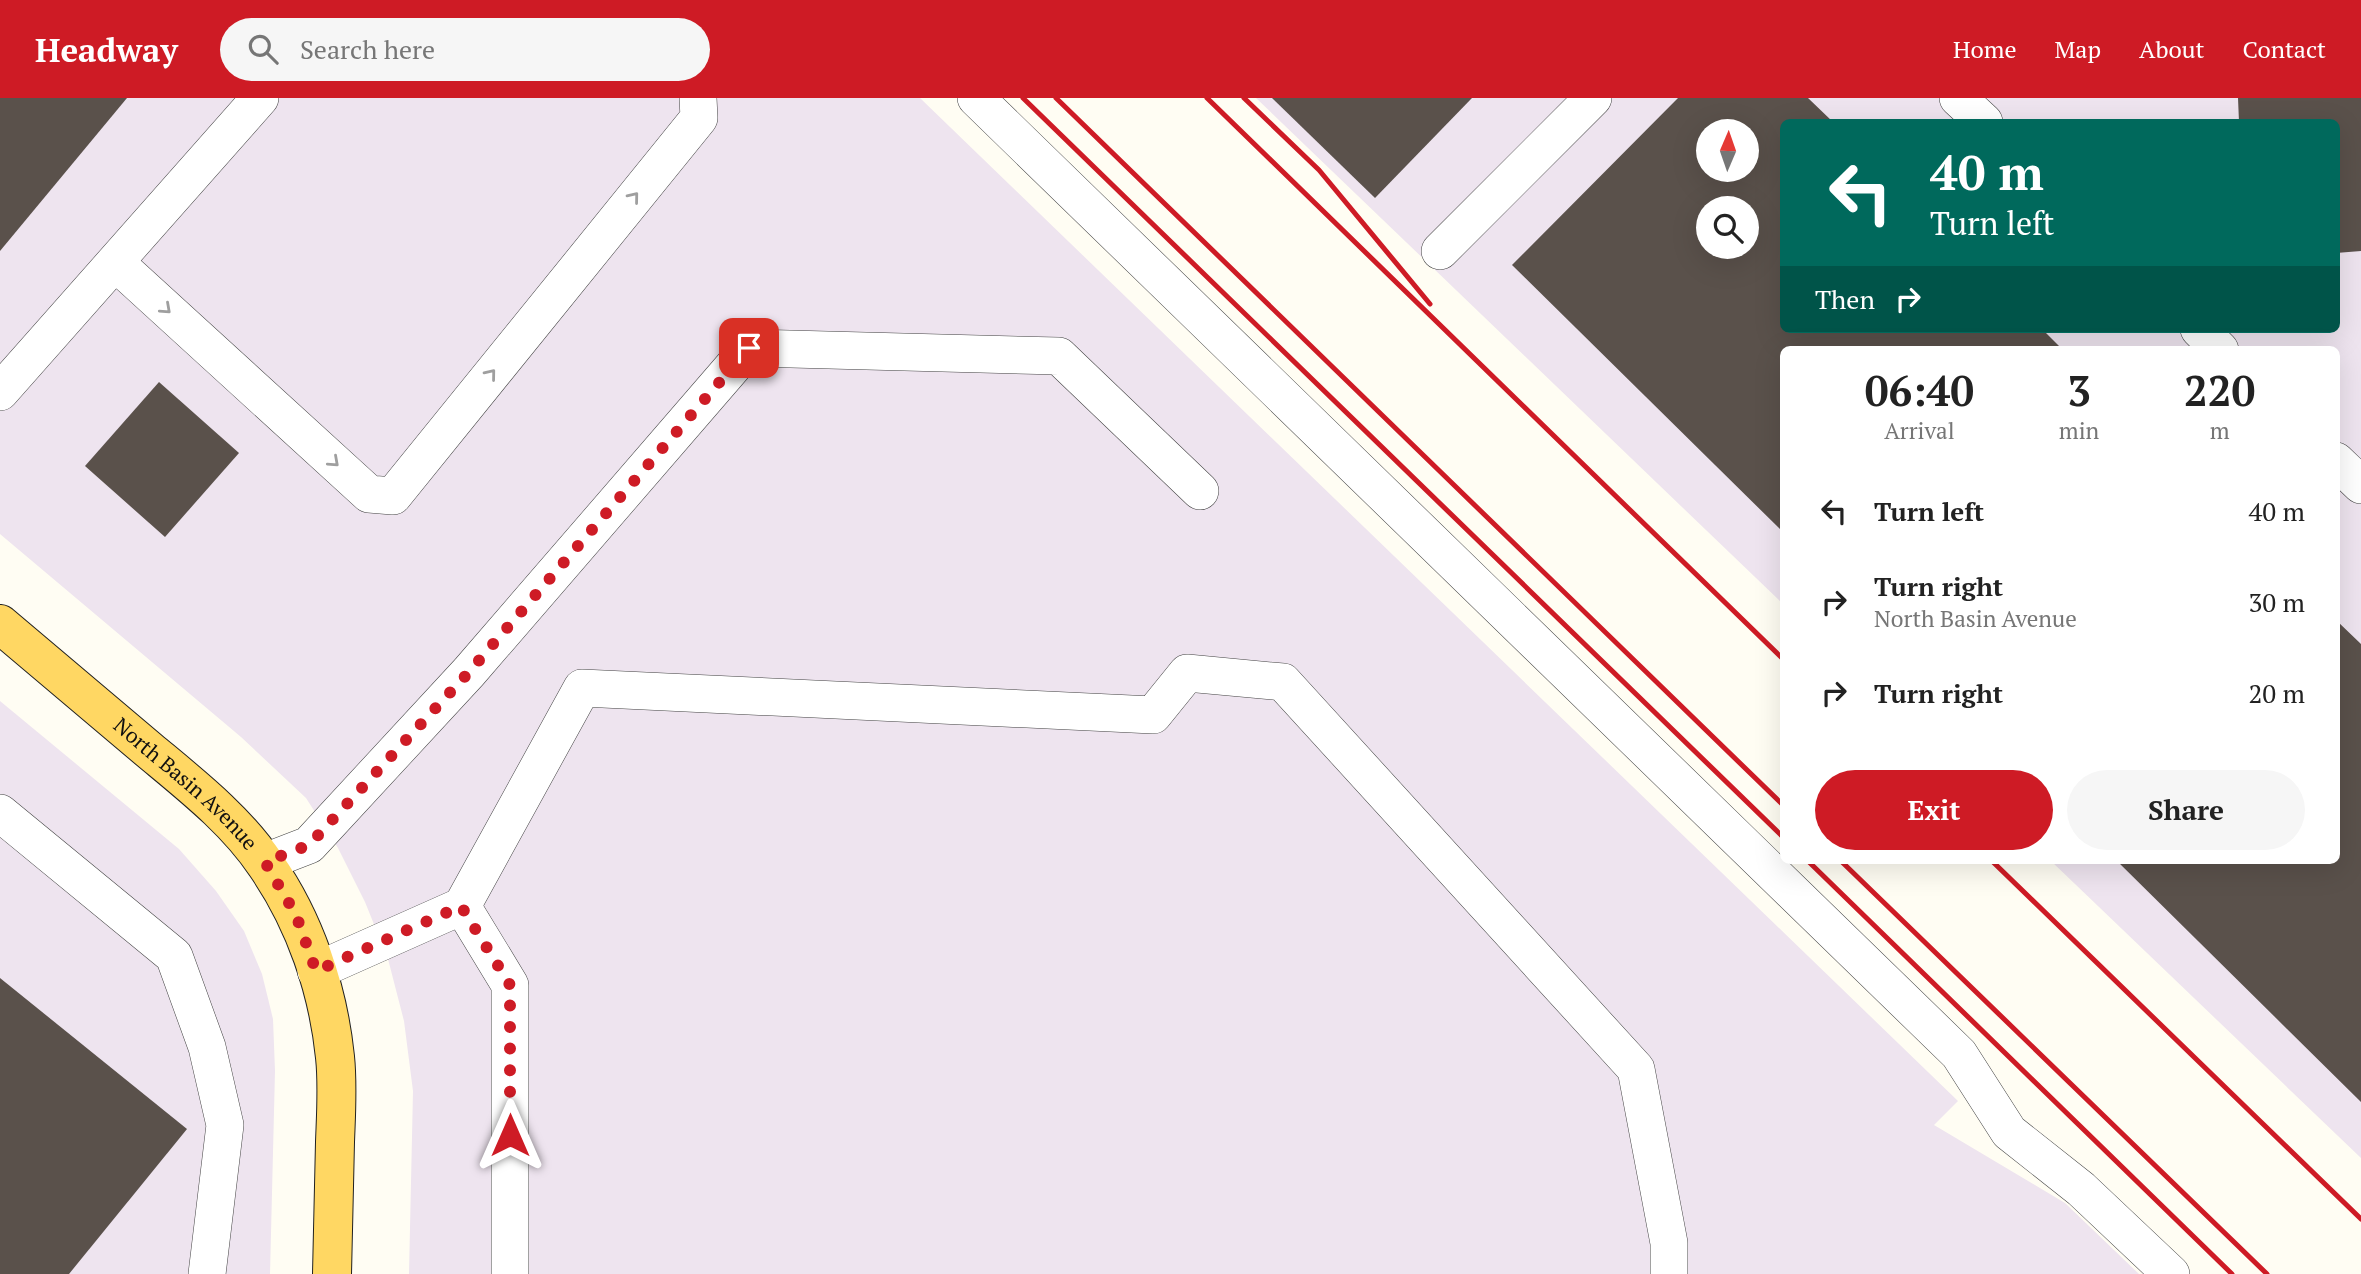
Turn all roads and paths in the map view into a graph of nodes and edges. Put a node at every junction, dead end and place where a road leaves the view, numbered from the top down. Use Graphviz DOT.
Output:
graph roads {
  1 [pos="260,98"];
  2 [pos="698,98"];
  3 [pos="976,98"];
  4 [pos="1593,98"];
  5 [pos="1958,98"];
  6 [pos="1981,119"];
  7 [pos="1440,251"];
  8 [pos="116,263"];
  9 [pos="2203,333"];
  10 [pos="2216,346"];
  11 [pos="0,392"];
  12 [pos="2340,465"];
  13 [pos="2361,485"];
  14 [pos="1200,491"];
  15 [pos="0,624"];
  16 [pos="0,813"];
  17 [pos="265,862"];
  18 [pos="461,906"];
  19 [pos="316,971"];
  20 [pos="207,1274"];
  21 [pos="332,1274"];
  22 [pos="510,1274"];
  23 [pos="1669,1274"];
  24 [pos="2171,1274"];
  1 -- 8 [label="lane"];
  8 -- 2 [label="lane, one-way"];
  3 -- 24 [label="lane"];
  4 -- 7 [label="lane"];
  5 -- 6 [label="lane"];
  8 -- 11 [label="lane"];
  9 -- 10 [label="lane"];
  12 -- 13 [label="lane"];
  14 -- 17 [label="lane"];
  15 -- 17 [label="main road, North Basin Avenue"];
  16 -- 20 [label="lane"];
  17 -- 19 [label="main road, North Basin Avenue"];
  18 -- 19 [label="lane"];
  18 -- 22 [label="lane"];
  18 -- 23 [label="lane"];
  19 -- 21 [label="main road, North Basin Avenue"];
}
